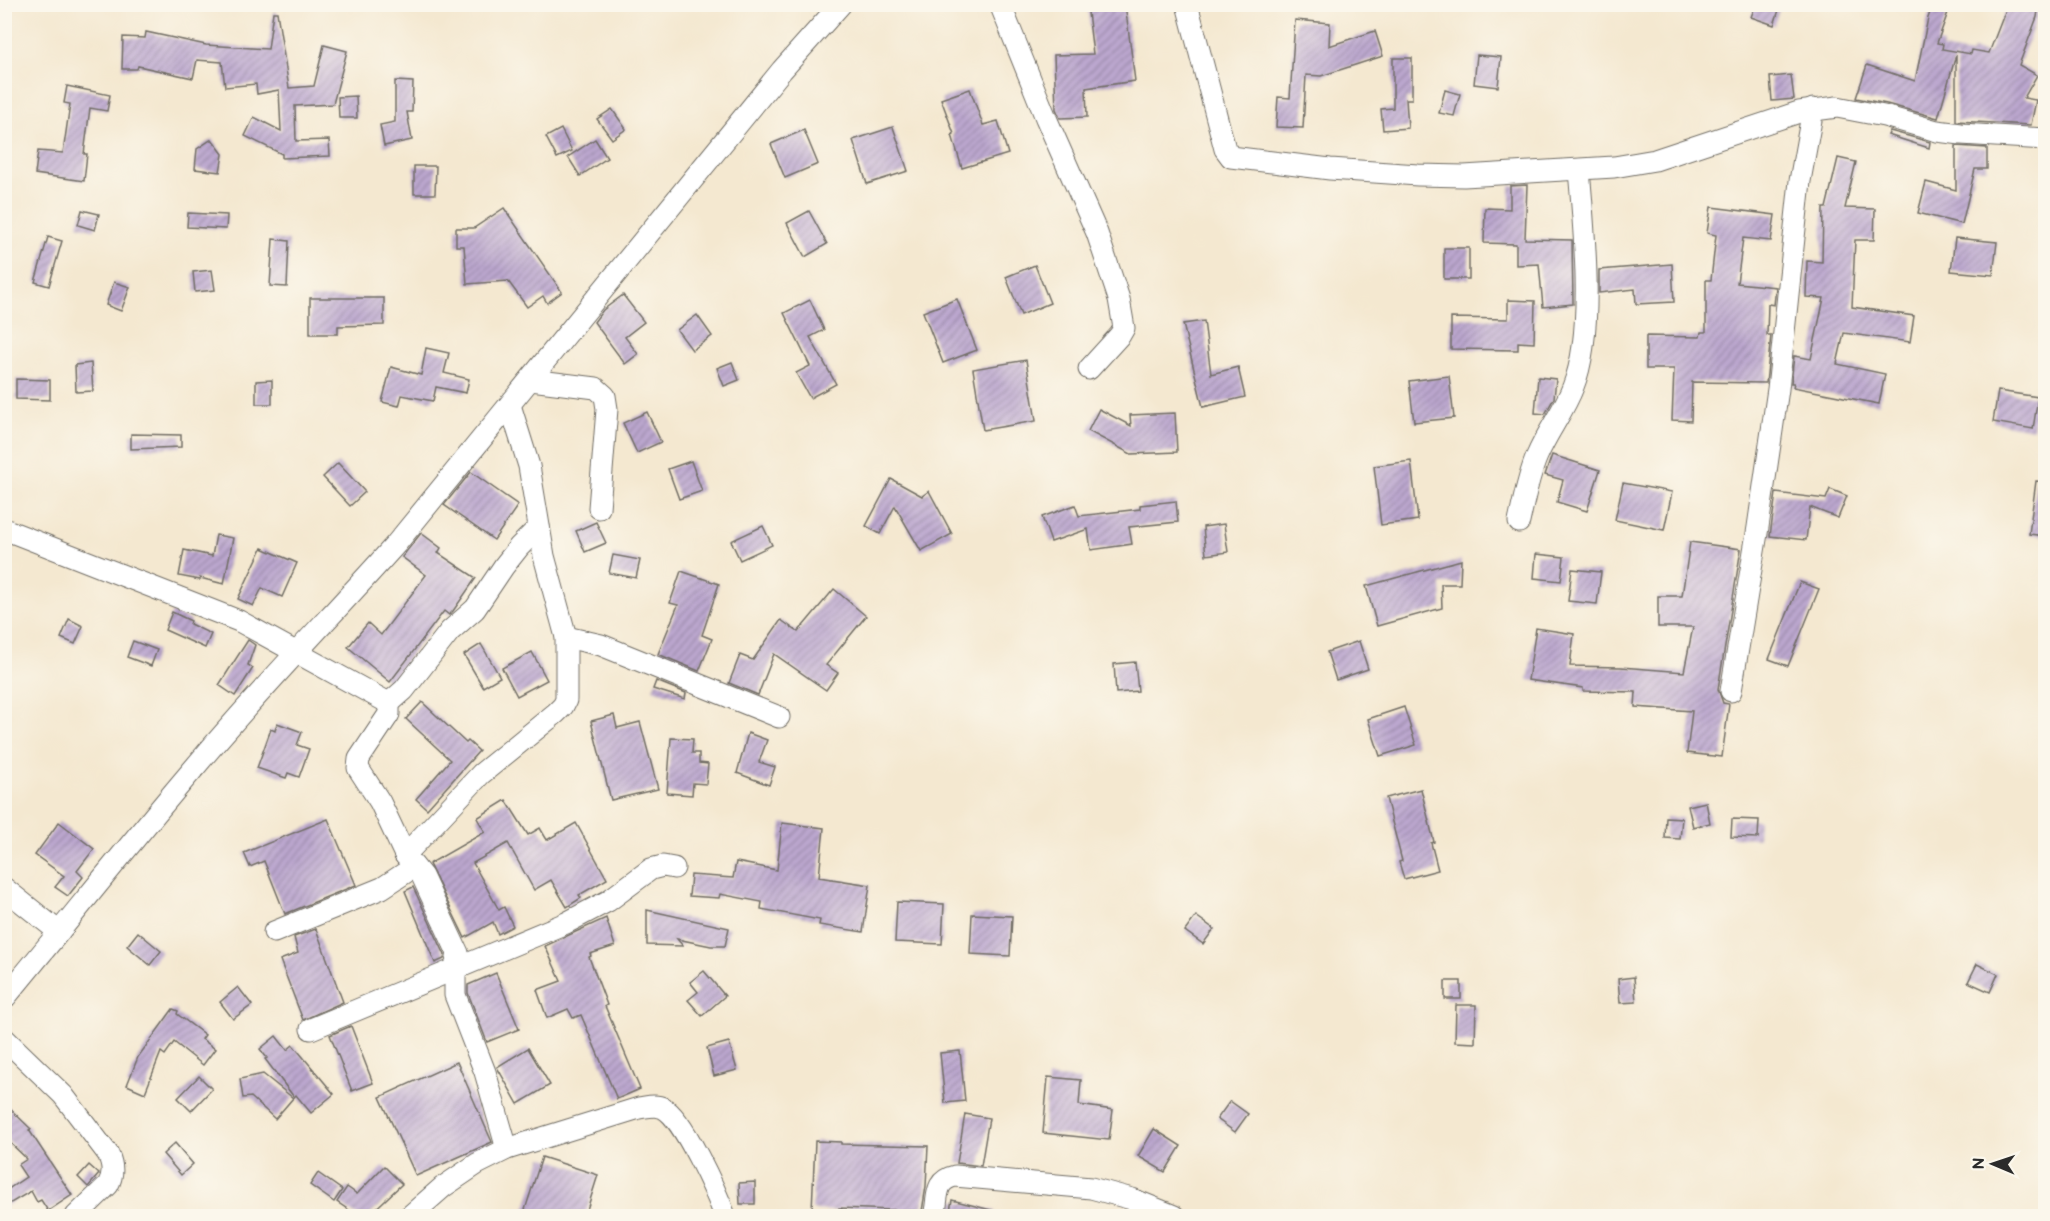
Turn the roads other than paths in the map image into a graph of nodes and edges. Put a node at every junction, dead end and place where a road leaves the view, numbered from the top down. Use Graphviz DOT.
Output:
graph roads {
  1 [pos="841,4"];
  2 [pos="1000,4"];
  3 [pos="1187,4"];
  4 [pos="1813,109"];
  5 [pos="2046,139"];
  6 [pos="1579,170"];
  7 [pos="1089,369"];
  8 [pos="531,380"];
  9 [pos="510,405"];
  10 [pos="599,507"];
  11 [pos="1519,522"];
  12 [pos="539,527"];
  13 [pos="4,529"];
  14 [pos="566,636"];
  15 [pos="295,652"];
  16 [pos="1731,691"];
  17 [pos="388,704"];
  18 [pos="779,717"];
  19 [pos="410,861"];
  20 [pos="674,868"];
  21 [pos="4,888"];
  22 [pos="59,932"];
  23 [pos="274,932"];
  24 [pos="455,969"];
  25 [pos="4,999"];
  26 [pos="311,1029"];
  27 [pos="4,1038"];
  28 [pos="507,1149"];
  29 [pos="76,1216"];
  30 [pos="410,1216"];
  31 [pos="725,1216"];
  32 [pos="934,1216"];
  33 [pos="1174,1216"];
  1 -- 8 [label="street"];
  2 -- 7 [label="street"];
  3 -- 6 [label="street"];
  4 -- 5 [label="street"];
  4 -- 6 [label="street"];
  4 -- 16 [label="street"];
  6 -- 11 [label="street"];
  8 -- 9 [label="street"];
  8 -- 10 [label="street"];
  9 -- 12 [label="street"];
  9 -- 15 [label="street"];
  12 -- 14 [label="street"];
  12 -- 17 [label="street"];
  13 -- 15 [label="street"];
  14 -- 18 [label="street"];
  14 -- 19 [label="street"];
  15 -- 17 [label="street"];
  15 -- 22 [label="street"];
  17 -- 19 [label="street"];
  19 -- 23 [label="street"];
  19 -- 24 [label="street"];
  20 -- 24 [label="street"];
  21 -- 22 [label="street"];
  22 -- 25 [label="street"];
  24 -- 26 [label="street"];
  24 -- 28 [label="street"];
  27 -- 29 [label="street"];
  28 -- 30 [label="street"];
  28 -- 31 [label="street"];
  32 -- 33 [label="street"];
}
